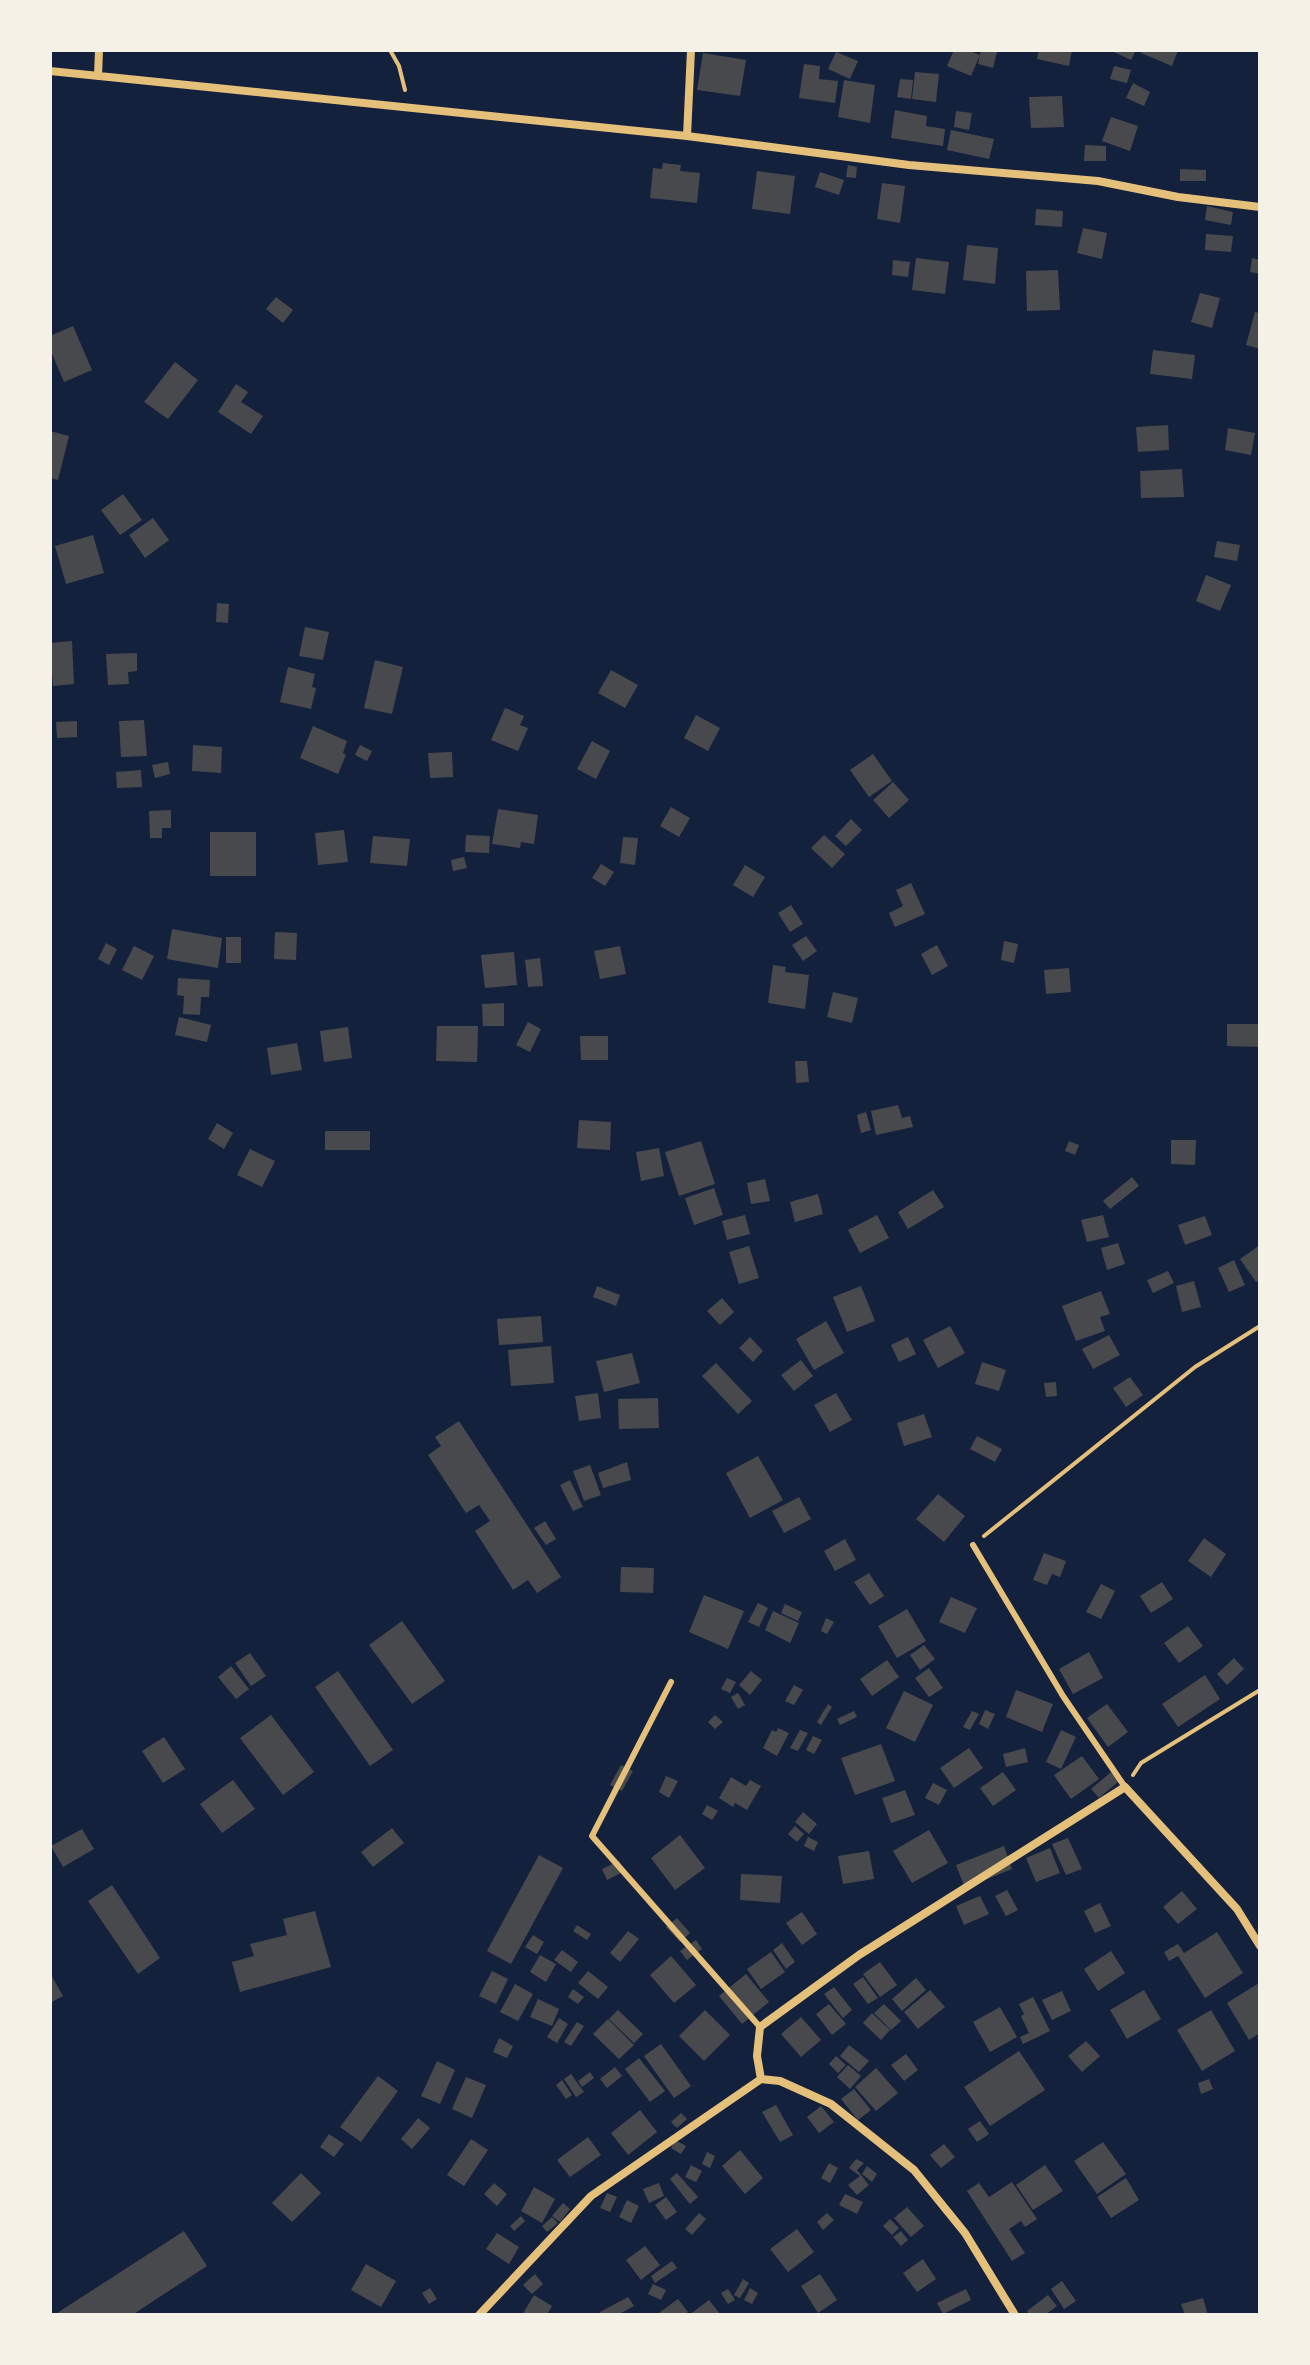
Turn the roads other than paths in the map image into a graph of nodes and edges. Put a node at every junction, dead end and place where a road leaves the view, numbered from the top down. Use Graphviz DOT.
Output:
graph roads {
  1 [pos="99,50"];
  2 [pos="691,50"];
  3 [pos="50,71"];
  4 [pos="98,76"];
  5 [pos="687,136"];
  6 [pos="1260,207"];
  7 [pos="973,1545"];
  8 [pos="671,1682"];
  9 [pos="1125,1787"];
  10 [pos="1260,1946"];
  11 [pos="760,2027"];
  12 [pos="761,2079"];
  13 [pos="479,2315"];
  14 [pos="1015,2315"];
  1 -- 4 [label="street"];
  2 -- 5 [label="street"];
  3 -- 4 [label="street"];
  4 -- 5 [label="street"];
  5 -- 6 [label="street"];
  7 -- 9 [label="lane"];
  8 -- 11 [label="lane"];
  9 -- 10 [label="street"];
  9 -- 11 [label="street"];
  11 -- 12 [label="street"];
  12 -- 13 [label="street"];
  12 -- 14 [label="street"];
}
